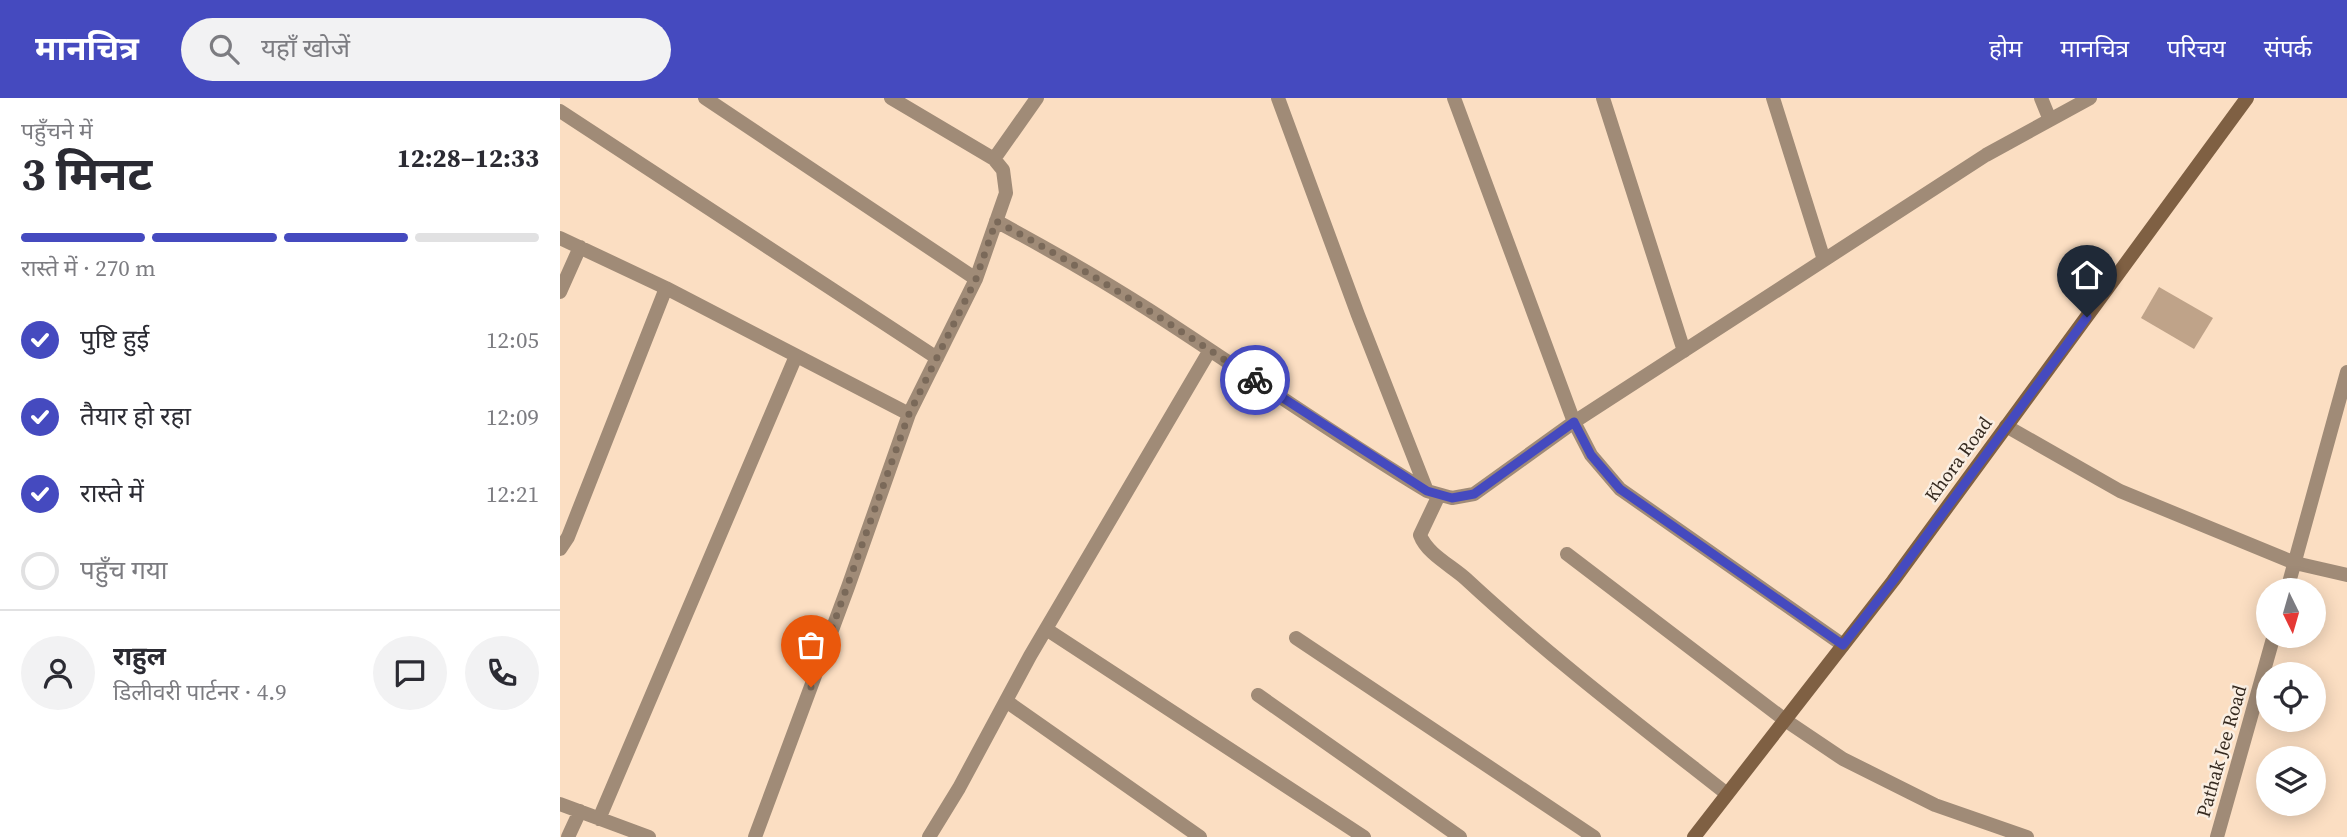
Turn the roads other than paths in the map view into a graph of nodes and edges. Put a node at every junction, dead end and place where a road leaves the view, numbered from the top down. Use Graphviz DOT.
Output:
graph roads {
  1 [pos="705,98"];
  2 [pos="891,98"];
  3 [pos="1037,98"];
  4 [pos="1279,98"];
  5 [pos="1454,98"];
  6 [pos="1603,98"];
  7 [pos="1773,98"];
  8 [pos="2041,98"];
  9 [pos="2090,98"];
  10 [pos="2247,98"];
  11 [pos="560,111"];
  12 [pos="2050,120"];
  13 [pos="993,159"];
  14 [pos="996,221"];
  15 [pos="560,237"];
  16 [pos="580,247"];
  17 [pos="1824,260"];
  18 [pos="976,279"];
  19 [pos="666,288"];
  20 [pos="560,292"];
  21 [pos="1210,350"];
  22 [pos="1684,351"];
  23 [pos="796,356"];
  24 [pos="937,358"];
  25 [pos="2347,372"];
  26 [pos="909,414"];
  27 [pos="1574,422"];
  28 [pos="2006,426"];
  29 [pos="1433,493"];
  30 [pos="560,549"];
  31 [pos="1567,554"];
  32 [pos="2295,563"];
  33 [pos="2347,575"];
  34 [pos="2291,578"];
  35 [pos="1046,629"];
  36 [pos="1296,638"];
  37 [pos="1843,645"];
  38 [pos="2270,648"];
  39 [pos="1258,695"];
  40 [pos="1006,701"];
  41 [pos="1785,720"];
  42 [pos="1727,794"];
  43 [pos="560,804"];
  44 [pos="580,811"];
  45 [pos="599,818"];
  46 [pos="568,837"];
  47 [pos="649,837"];
  48 [pos="755,837"];
  49 [pos="929,837"];
  50 [pos="1200,837"];
  51 [pos="1364,837"];
  52 [pos="1460,837"];
  53 [pos="1594,837"];
  54 [pos="1694,837"];
  55 [pos="2027,837"];
  56 [pos="2217,837"];
  1 -- 18 [label="street"];
  2 -- 13 [label="street"];
  3 -- 13 [label="street"];
  4 -- 29 [label="street"];
  5 -- 27 [label="street"];
  6 -- 22 [label="street"];
  7 -- 17 [label="street"];
  8 -- 12 [label="street"];
  9 -- 12 [label="street"];
  10 -- 28 [label="street, Khora Road"];
  11 -- 24 [label="street"];
  12 -- 17 [label="street"];
  13 -- 14 [label="street"];
  14 -- 18 [label="street"];
  14 -- 21 [label="street"];
  15 -- 16 [label="street"];
  16 -- 19 [label="street"];
  16 -- 20 [label="street"];
  17 -- 22 [label="street"];
  18 -- 24 [label="street"];
  19 -- 23 [label="street"];
  19 -- 30 [label="street"];
  21 -- 29 [label="street"];
  21 -- 35 [label="street"];
  22 -- 27 [label="street"];
  23 -- 26 [label="street"];
  23 -- 45 [label="street"];
  24 -- 26 [label="street"];
  25 -- 32 [label="street"];
  26 -- 48 [label="street"];
  27 -- 29 [label="street"];
  27 -- 37 [label="street"];
  28 -- 32 [label="street"];
  28 -- 37 [label="street, Khora Road"];
  29 -- 42 [label="street"];
  31 -- 41 [label="street"];
  32 -- 33 [label="street"];
  32 -- 34 [label="street"];
  35 -- 40 [label="street"];
  35 -- 51 [label="street"];
  36 -- 53 [label="street"];
  37 -- 41 [label="street, Khora Road"];
  38 -- 56 [label="street, Pathak Jee Road"];
  39 -- 52 [label="street"];
  40 -- 49 [label="street"];
  40 -- 50 [label="street"];
  41 -- 42 [label="street, Khora Road"];
  41 -- 55 [label="street"];
  42 -- 54 [label="street, Khora Road"];
  43 -- 44 [label="street"];
  44 -- 45 [label="street"];
  44 -- 46 [label="street"];
  45 -- 47 [label="street"];
}
